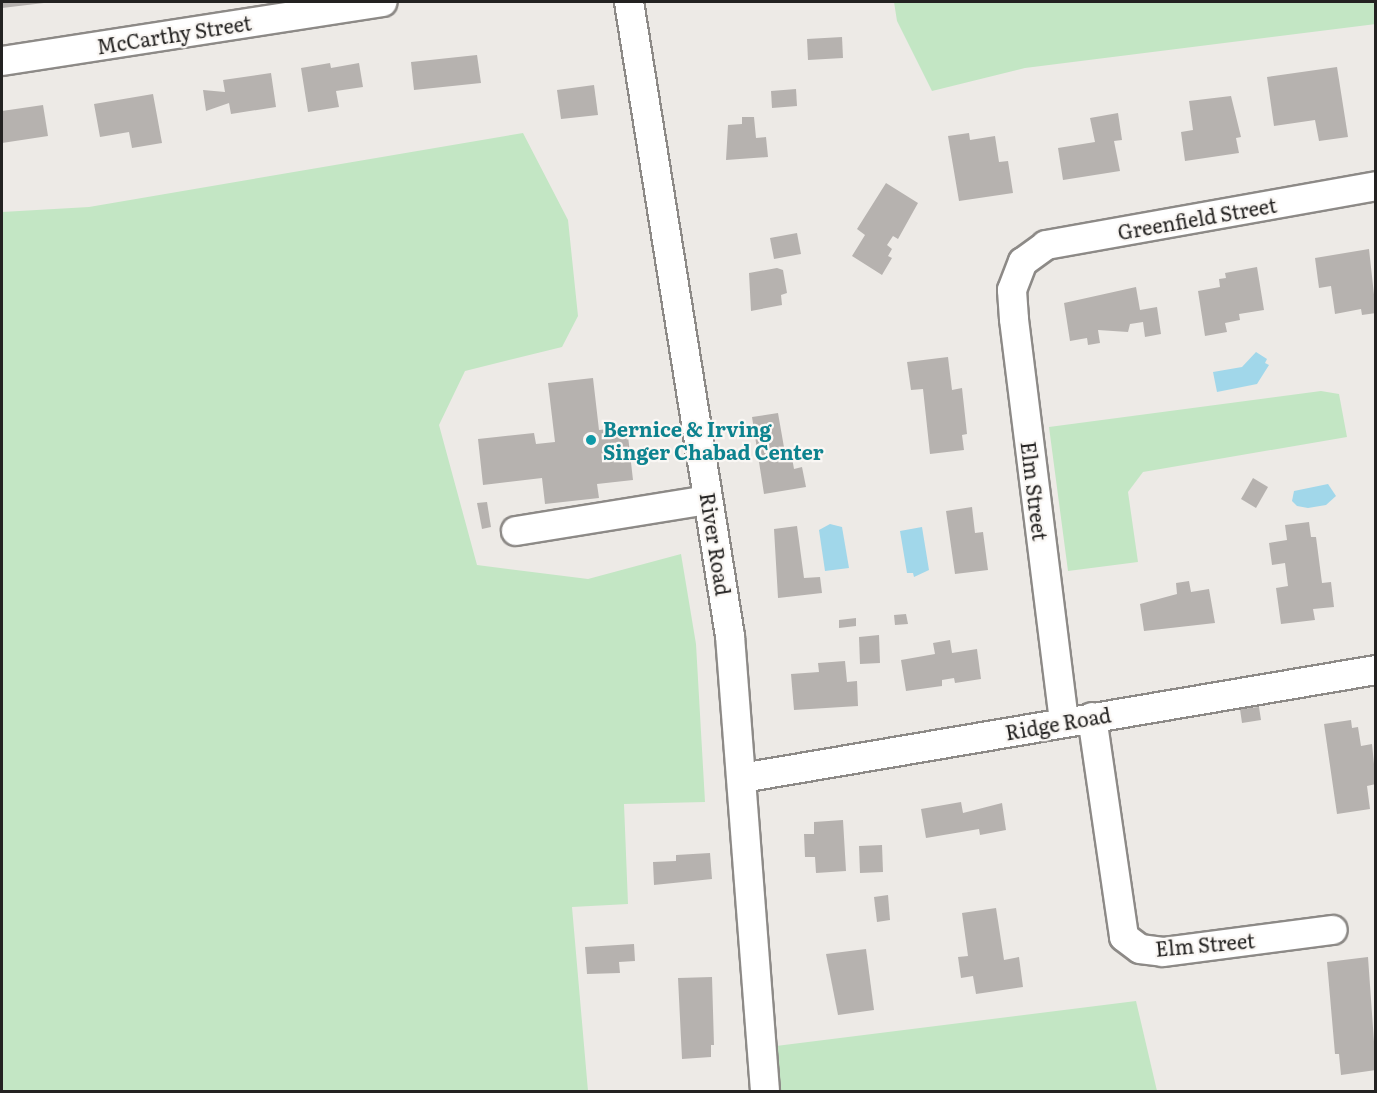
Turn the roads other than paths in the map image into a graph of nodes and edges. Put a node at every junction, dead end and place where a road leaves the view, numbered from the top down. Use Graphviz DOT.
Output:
graph roads {
  1 [pos="382,2"];
  2 [pos="629,2"];
  3 [pos="2,61"];
  4 [pos="1376,186"];
  5 [pos="1023,262"];
  6 [pos="708,500"];
  7 [pos="516,531"];
  8 [pos="1376,670"];
  9 [pos="1092,717"];
  10 [pos="1064,721"];
  11 [pos="742,778"];
  12 [pos="1333,930"];
  13 [pos="765,1092"];
  1 -- 3 [label="street, McCarthy Street"];
  2 -- 6 [label="street, River Road"];
  4 -- 5 [label="street, Greenfield Street"];
  5 -- 10 [label="street, Elm Street"];
  6 -- 7 [label="street"];
  6 -- 11 [label="street, River Road"];
  8 -- 9 [label="street, Ridge Road"];
  9 -- 10 [label="street, Ridge Road"];
  9 -- 12 [label="street, Elm Street"];
  10 -- 11 [label="street, Ridge Road"];
  11 -- 13 [label="street, River Road"];
}
